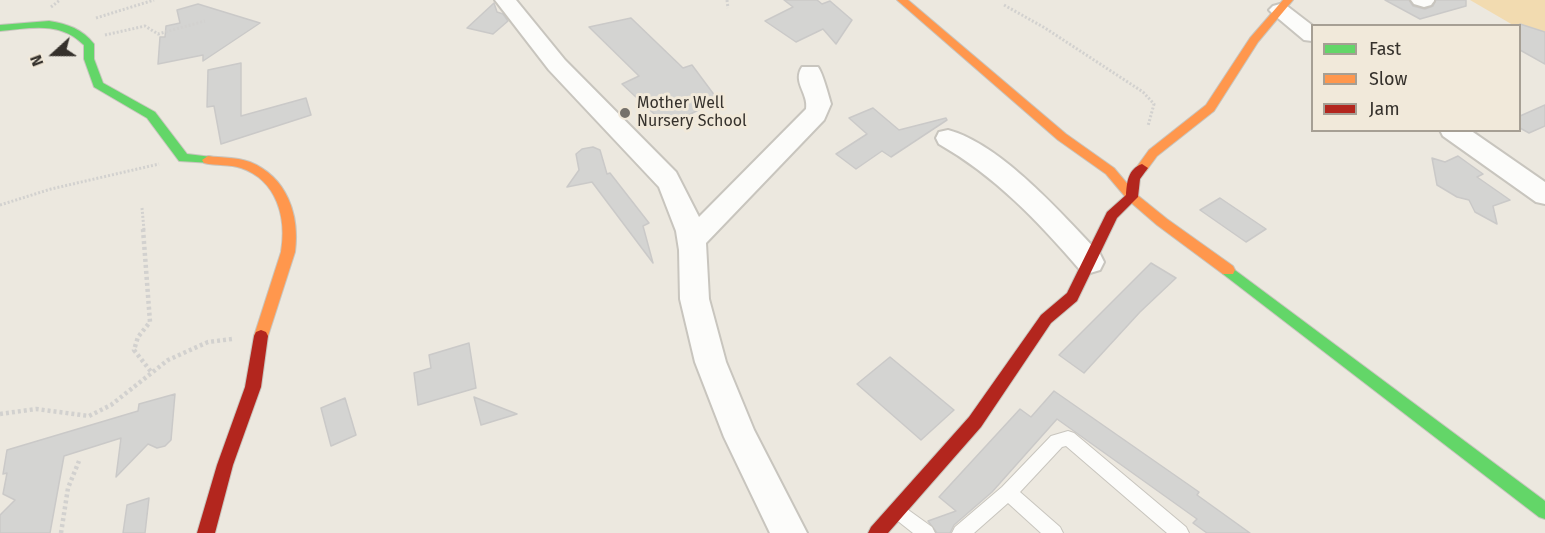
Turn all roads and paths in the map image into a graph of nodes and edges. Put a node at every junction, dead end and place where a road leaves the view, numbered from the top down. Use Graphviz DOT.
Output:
graph roads {
  1 [pos="154,0"];
  2 [pos="505,0"];
  3 [pos="727,0"];
  4 [pos="902,0"];
  5 [pos="1004,5"];
  6 [pos="1284,5"];
  7 [pos="728,8"];
  8 [pos="205,21"];
  9 [pos="65,25"];
  10 [pos="0,28"];
  11 [pos="1311,34"];
  12 [pos="89,44"];
  13 [pos="810,72"];
  14 [pos="1455,132"];
  15 [pos="1141,135"];
  16 [pos="948,138"];
  17 [pos="183,158"];
  18 [pos="1545,195"];
  19 [pos="1132,197"];
  20 [pos="0,205"];
  21 [pos="142,208"];
  22 [pos="691,240"];
  23 [pos="1090,262"];
  24 [pos="262,332"];
  25 [pos="152,373"];
  26 [pos="0,414"];
  27 [pos="80,460"];
  28 [pos="1008,492"];
  29 [pos="897,509"];
  30 [pos="1545,511"];
  31 [pos="1171,531"];
  32 [pos="61,533"];
  33 [pos="206,533"];
  34 [pos="789,533"];
  35 [pos="877,533"];
  36 [pos="926,533"];
  37 [pos="961,533"];
  38 [pos="1054,533"];
  1 -- 9 [label="path"];
  2 -- 22 [label="street"];
  3 -- 7 [label="path"];
  4 -- 19 [label="street"];
  5 -- 15 [label="path"];
  6 -- 11 [label="street"];
  6 -- 19 [label="street"];
  8 -- 12 [label="path"];
  9 -- 10 [label="street"];
  9 -- 12 [label="street"];
  12 -- 17 [label="street"];
  13 -- 22 [label="street"];
  14 -- 18 [label="street"];
  16 -- 23 [label="street"];
  17 -- 20 [label="path"];
  17 -- 24 [label="street"];
  19 -- 23 [label="street"];
  19 -- 30 [label="street"];
  21 -- 25 [label="path"];
  22 -- 34 [label="street"];
  23 -- 29 [label="street"];
  24 -- 25 [label="path"];
  24 -- 33 [label="street"];
  25 -- 26 [label="path"];
  27 -- 32 [label="path"];
  28 -- 31 [label="lane"];
  28 -- 37 [label="lane"];
  28 -- 38 [label="lane"];
  29 -- 35 [label="street"];
  29 -- 36 [label="lane"];
}
